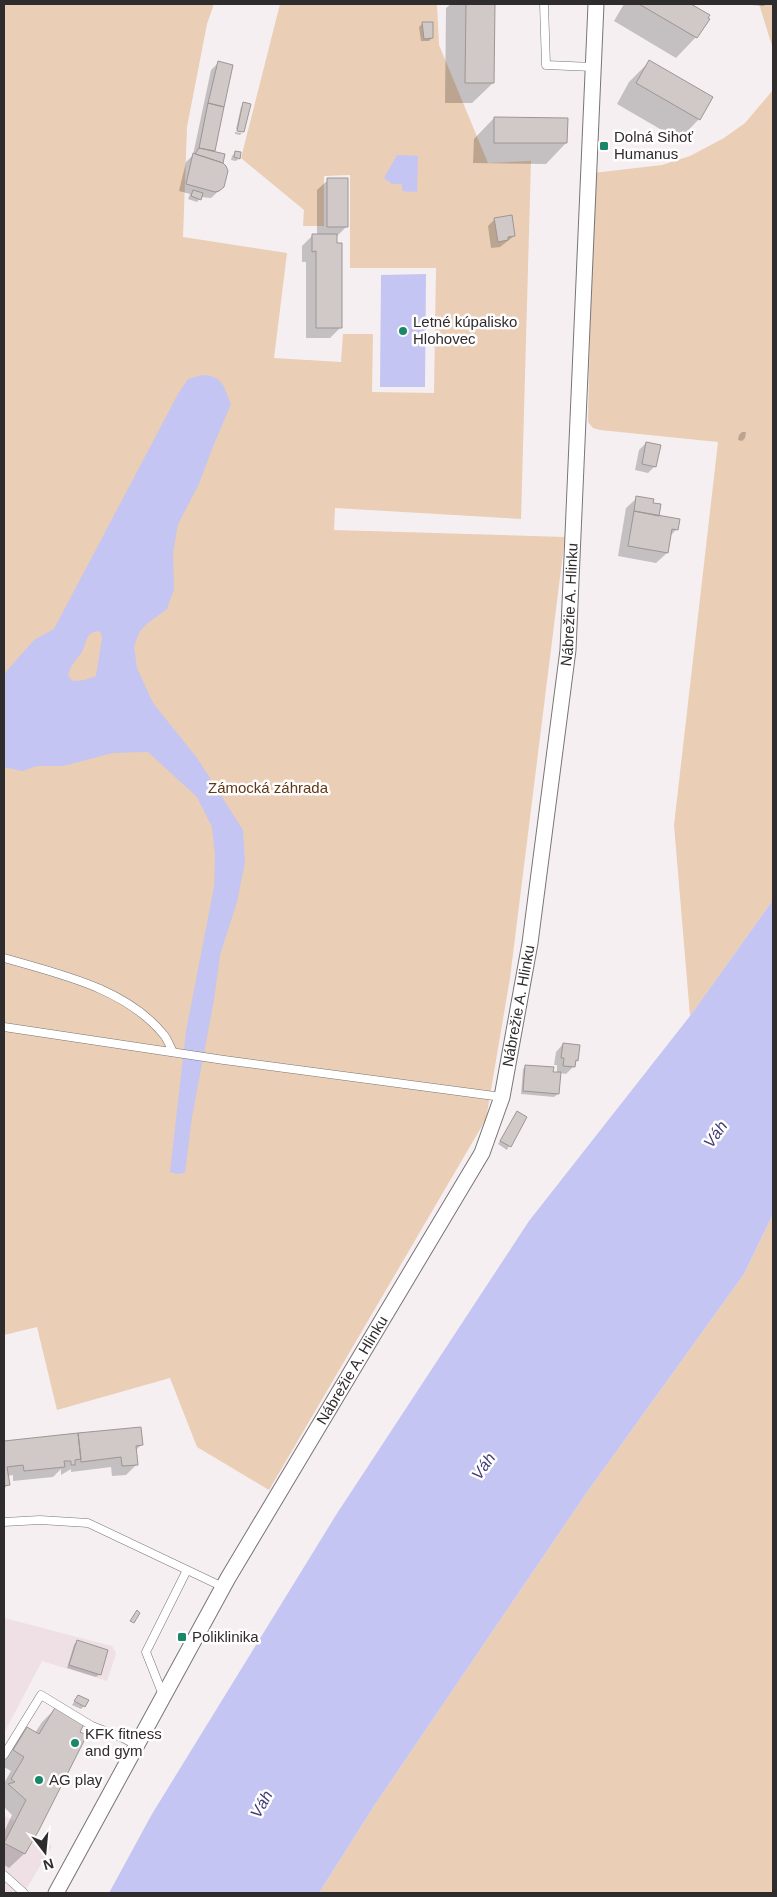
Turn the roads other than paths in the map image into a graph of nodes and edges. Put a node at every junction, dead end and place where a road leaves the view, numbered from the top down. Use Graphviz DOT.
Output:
graph roads {
  1 [pos="544,4"];
  2 [pos="596,4"];
  3 [pos="593,67"];
  4 [pos="4,958"];
  5 [pos="4,1027"];
  6 [pos="176,1053"];
  7 [pos="502,1097"];
  8 [pos="4,1522"];
  9 [pos="187,1570"];
  10 [pos="223,1587"];
  11 [pos="163,1695"];
  12 [pos="136,1745"];
  13 [pos="4,1754"];
  14 [pos="4,1875"];
  15 [pos="24,1893"];
  16 [pos="56,1893"];
  1 -- 3 [label="lane"];
  2 -- 3 [label="street, Nábrežie A. Hlinku"];
  3 -- 7 [label="street, Nábrežie A. Hlinku"];
  4 -- 6 [label="lane"];
  5 -- 6 [label="lane"];
  6 -- 7 [label="lane"];
  7 -- 10 [label="street, Nábrežie A. Hlinku"];
  8 -- 9 [label="lane"];
  9 -- 10 [label="lane"];
  9 -- 11 [label="lane"];
  10 -- 11 [label="street, Nábrežie A. Hlinku"];
  11 -- 12 [label="street, Nábrežie A. Hlinku"];
  12 -- 13 [label="lane"];
  12 -- 16 [label="street, Nábrežie A. Hlinku"];
  14 -- 15 [label="lane"];
}
